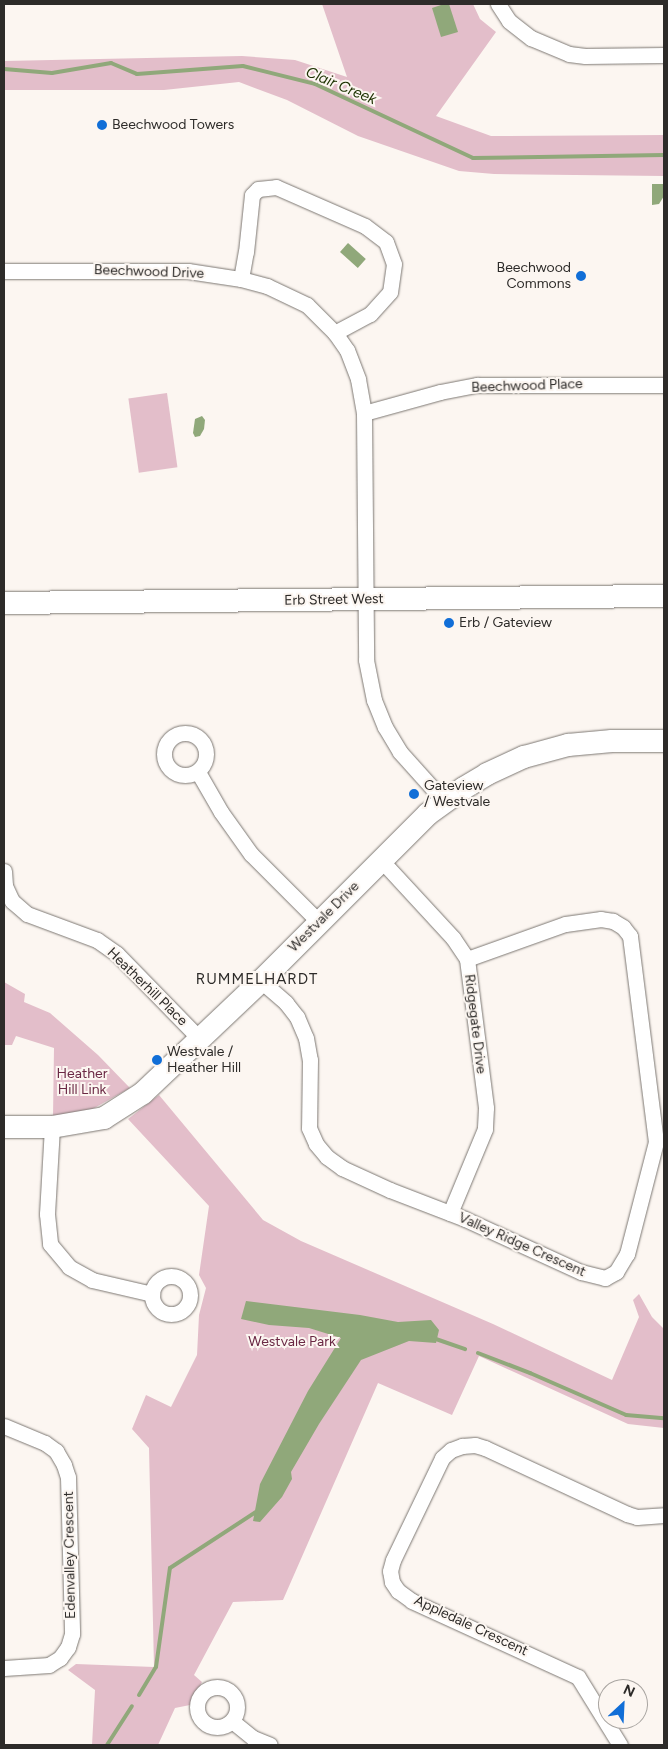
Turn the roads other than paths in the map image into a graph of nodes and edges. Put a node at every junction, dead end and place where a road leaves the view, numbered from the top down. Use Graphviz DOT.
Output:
graph roads {
  1 [pos="498,4"];
  2 [pos="664,55"];
  3 [pos="4,271"];
  4 [pos="241,279"];
  5 [pos="335,333"];
  6 [pos="664,385"];
  7 [pos="364,413"];
  8 [pos="664,596"];
  9 [pos="366,599"];
  10 [pos="4,603"];
  11 [pos="664,741"];
  12 [pos="198,772"];
  13 [pos="444,801"];
  14 [pos="381,860"];
  15 [pos="4,871"];
  16 [pos="319,922"];
  17 [pos="467,959"];
  18 [pos="261,981"];
  19 [pos="200,1039"];
  20 [pos="4,1127"];
  21 [pos="52,1127"];
  22 [pos="450,1213"];
  23 [pos="152,1294"];
  24 [pos="4,1426"];
  25 [pos="664,1515"];
  26 [pos="4,1668"];
  27 [pos="232,1721"];
  28 [pos="270,1745"];
  29 [pos="620,1745"];
  1 -- 2 [label="street"];
  3 -- 4 [label="street, Beechwood Drive"];
  4 -- 5 [label="street, Beechwood Drive"];
  4 -- 5 [label="street"];
  5 -- 7 [label="street, Beechwood Drive"];
  6 -- 7 [label="street, Beechwood Place"];
  7 -- 9 [label="street, Beechwood Drive"];
  8 -- 9 [label="street, Erb Street West"];
  9 -- 10 [label="street, Erb Street West"];
  9 -- 13 [label="street, Beechwood Drive"];
  11 -- 13 [label="street, Westvale Drive"];
  12 -- 16 [label="street"];
  13 -- 14 [label="street, Westvale Drive"];
  14 -- 16 [label="street, Westvale Drive"];
  14 -- 17 [label="street, Ridgegate Drive"];
  15 -- 19 [label="street, Heatherhill Place"];
  16 -- 18 [label="street, Westvale Drive"];
  17 -- 22 [label="street, Ridgegate Drive"];
  17 -- 22 [label="street, Valley Ridge Crescent"];
  18 -- 19 [label="street, Westvale Drive"];
  18 -- 22 [label="street, Valley Ridge Crescent"];
  19 -- 21 [label="street, Westvale Drive"];
  20 -- 21 [label="street, Westvale Drive"];
  21 -- 23 [label="street"];
  24 -- 26 [label="street, Edenvalley Crescent"];
  25 -- 29 [label="street, Appledale Crescent"];
  27 -- 28 [label="street"];
}
